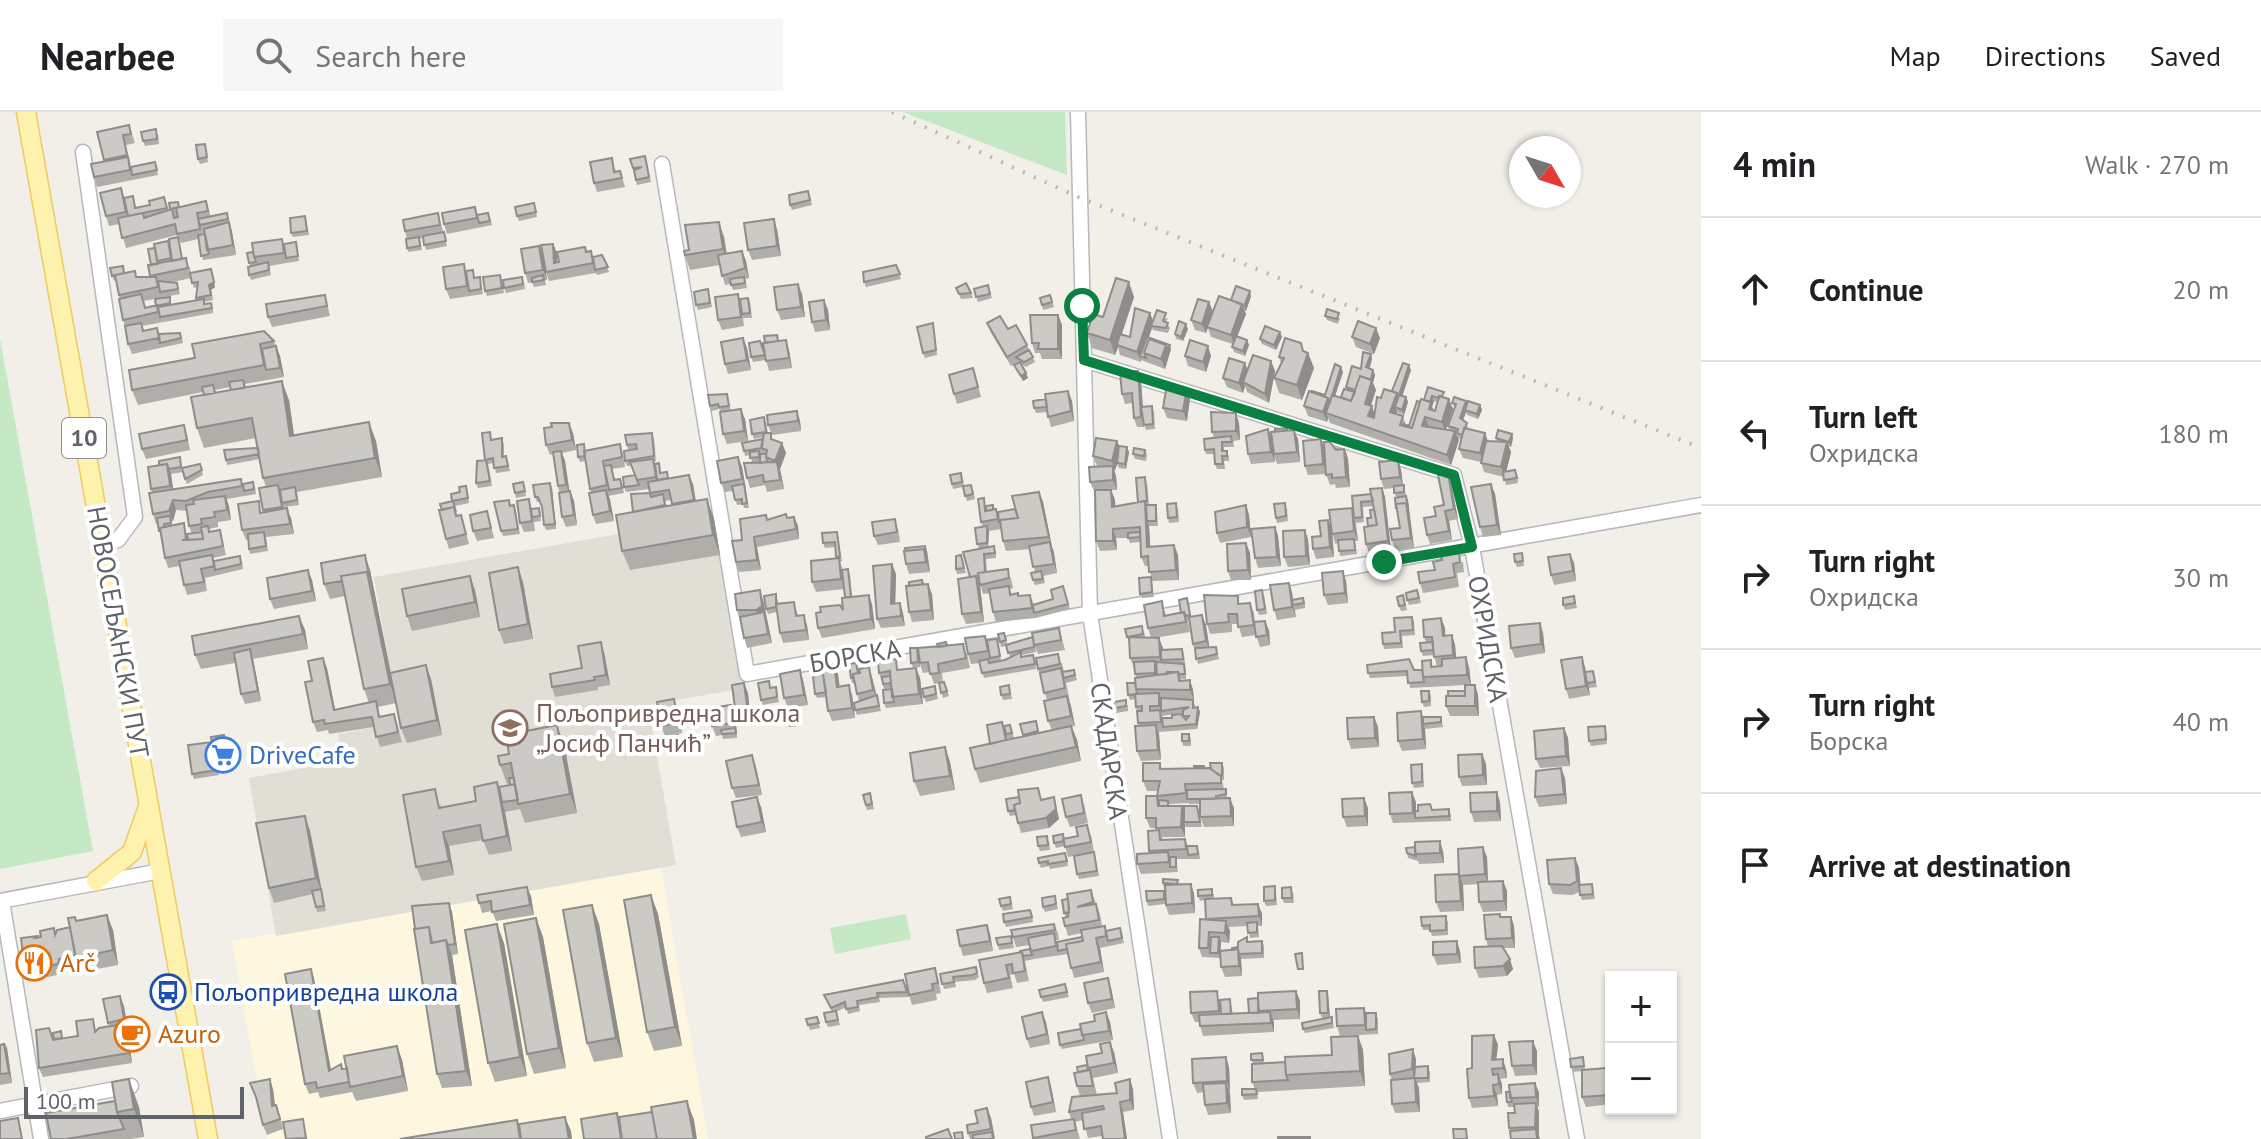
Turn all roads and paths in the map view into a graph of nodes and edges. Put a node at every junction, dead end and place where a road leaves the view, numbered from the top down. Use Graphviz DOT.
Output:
graph roads {
  1 [pos="1078,112"];
  2 [pos="26,118"];
  3 [pos="83,152"];
  4 [pos="662,164"];
  5 [pos="1084,360"];
  6 [pos="1701,505"];
  7 [pos="103,545"];
  8 [pos="1472,547"];
  9 [pos="1090,614"];
  10 [pos="148,805"];
  11 [pos="161,871"];
  12 [pos="96,881"];
  13 [pos="1,901"];
  14 [pos="131,1086"];
  15 [pos="36,1106"];
  16 [pos="0,1111"];
  17 [pos="41,1139"];
  18 [pos="208,1139"];
  19 [pos="1170,1139"];
  20 [pos="1577,1139"];
  1 -- 5 [label="street, СКАДАРСКА"];
  2 -- 7 [label="main road, НОВОСЕЉАНСКИ ПУТ / 10"];
  3 -- 7 [label="street"];
  4 -- 9 [label="street, БОРСКА"];
  5 -- 8 [label="street, ОХРИДСКА"];
  5 -- 9 [label="street, СКАДАРСКА"];
  6 -- 8 [label="street, БОРСКА"];
  7 -- 10 [label="main road, НОВОСЕЉАНСКИ ПУТ / 10"];
  8 -- 9 [label="street, БОРСКА"];
  8 -- 20 [label="street, ОХРИДСКА"];
  9 -- 19 [label="street, СКАДАРСКА"];
  10 -- 11 [label="main road, НОВОСЕЉАНСКИ ПУТ / 10"];
  10 -- 12 [label="main road"];
  11 -- 12 [label="street"];
  11 -- 18 [label="main road, НОВОСЕЉАНСКИ ПУТ / 10"];
  12 -- 13 [label="street"];
  13 -- 15 [label="street"];
  14 -- 15 [label="street"];
  15 -- 16 [label="street"];
  15 -- 17 [label="street"];
}
